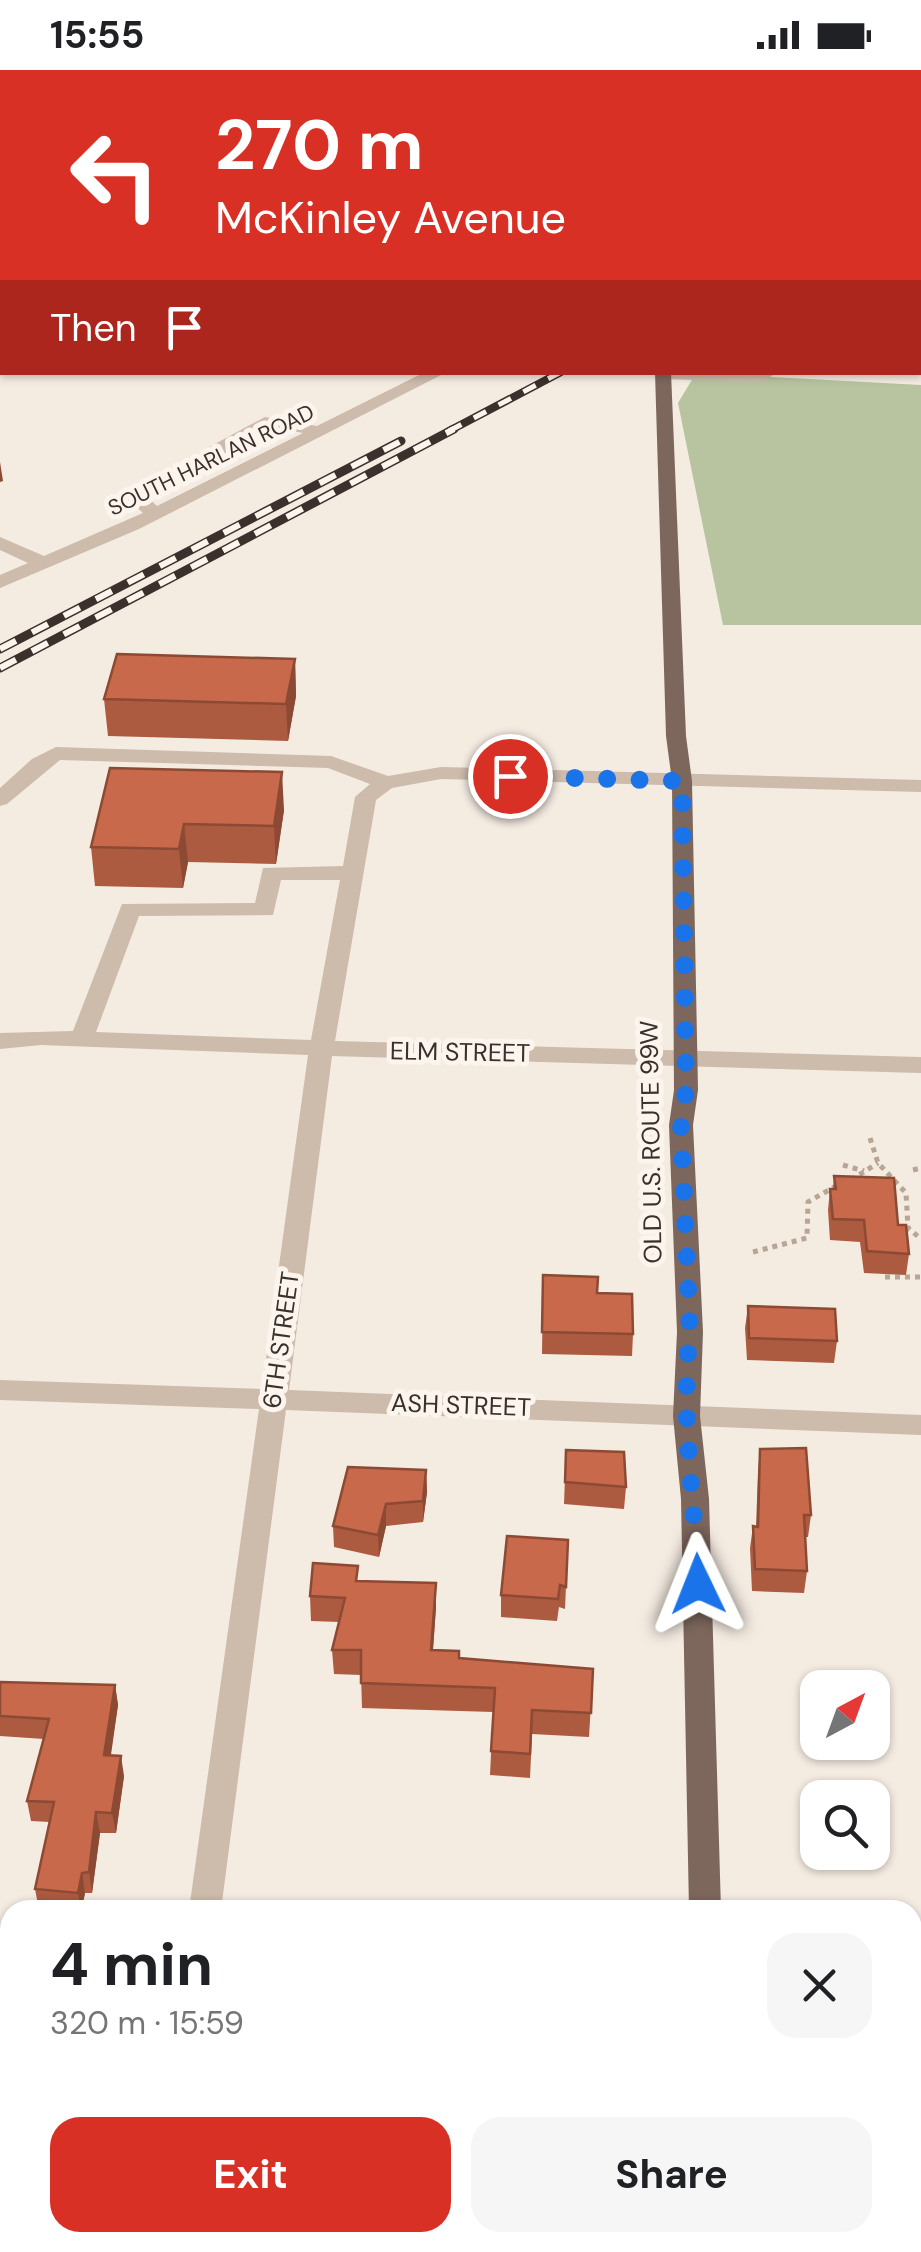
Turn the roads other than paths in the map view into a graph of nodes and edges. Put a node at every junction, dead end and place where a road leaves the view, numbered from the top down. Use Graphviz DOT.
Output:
graph roads {
  1 [pos="433,375"];
  2 [pos="662,375"];
  3 [pos="712,375"];
  4 [pos="765,375"];
  5 [pos="320,432"];
  6 [pos="155,514"];
  7 [pos="0,544"];
  8 [pos="44,564"];
  9 [pos="0,582"];
  10 [pos="682,781"];
  11 [pos="386,783"];
  12 [pos="921,786"];
  13 [pos="0,800"];
  14 [pos="352,873"];
  15 [pos="82,1039"];
  16 [pos="0,1041"];
  17 [pos="321,1051"];
  18 [pos="685,1055"];
  19 [pos="921,1065"];
  20 [pos="0,1390"];
  21 [pos="0,1403"];
  22 [pos="272,1406"];
  23 [pos="687,1419"];
  24 [pos="921,1425"];
  25 [pos="205,1900"];
  26 [pos="705,1900"];
  1 -- 5 [label="street, SOUTH HARLAN ROAD"];
  2 -- 10 [label="main road, OLD U.S. ROUTE 99W"];
  3 -- 4 [label="street"];
  5 -- 6 [label="street, SOUTH HARLAN ROAD"];
  5 -- 6 [label="street"];
  6 -- 8 [label="street, SOUTH HARLAN ROAD"];
  7 -- 8 [label="street"];
  8 -- 9 [label="street, SOUTH HARLAN ROAD"];
  10 -- 11 [label="street"];
  10 -- 12 [label="street"];
  10 -- 18 [label="main road, OLD U.S. ROUTE 99W"];
  11 -- 13 [label="street"];
  11 -- 14 [label="street, 6TH STREET"];
  14 -- 15 [label="street"];
  14 -- 17 [label="street, 6TH STREET"];
  15 -- 16 [label="street, ELM STREET"];
  15 -- 17 [label="street, ELM STREET"];
  17 -- 18 [label="street, ELM STREET"];
  17 -- 22 [label="street, 6TH STREET"];
  18 -- 19 [label="street, ELM STREET"];
  18 -- 23 [label="main road, OLD U.S. ROUTE 99W"];
  20 -- 22 [label="street, ASH STREET"];
  21 -- 22 [label="street, ASH STREET"];
  22 -- 23 [label="street, ASH STREET"];
  22 -- 25 [label="street, 6TH STREET"];
  23 -- 24 [label="street, ASH STREET"];
  23 -- 26 [label="main road, OLD U.S. ROUTE 99W"];
}
